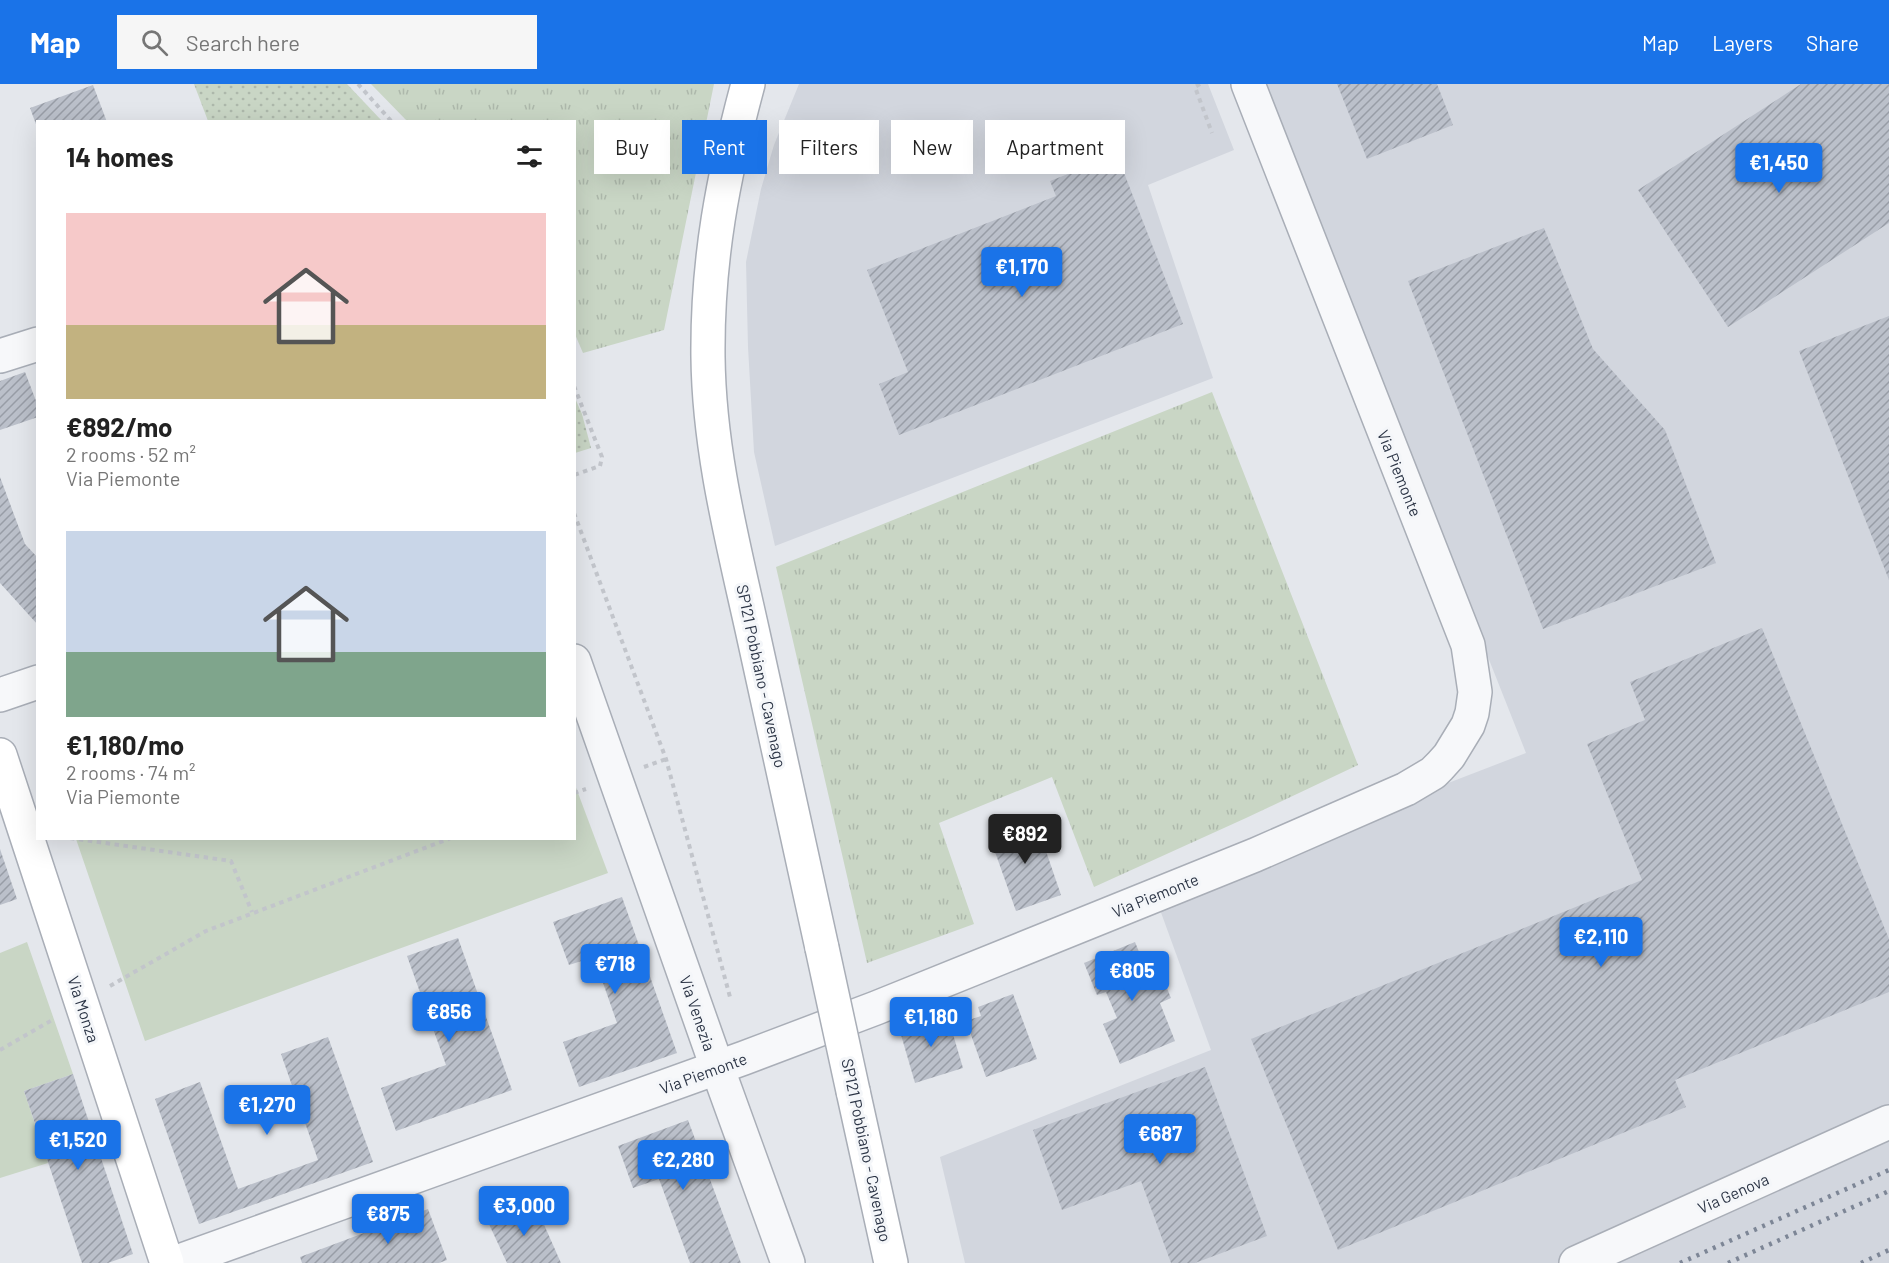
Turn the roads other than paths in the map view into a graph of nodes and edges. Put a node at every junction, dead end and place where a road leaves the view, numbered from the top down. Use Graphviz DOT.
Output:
graph roads {
  1 [pos="748,84"];
  2 [pos="1248,84"];
  3 [pos="36,345"];
  4 [pos="0,356"];
  5 [pos="576,667"];
  6 [pos="36,683"];
  7 [pos="0,695"];
  8 [pos="3,775"];
  9 [pos="717,1067"];
  10 [pos="1889,1122"];
  11 [pos="167,1263"];
  12 [pos="174,1263"];
  13 [pos="788,1263"];
  14 [pos="891,1263"];
  15 [pos="1576,1263"];
  1 -- 14 [label="main road, SP121 Pobbiano - Cavenago, bridge"];
  2 -- 9 [label="street, Via Piemonte"];
  3 -- 4 [label="street"];
  5 -- 9 [label="street, Via Venezia"];
  6 -- 7 [label="street"];
  8 -- 11 [label="main road, Via Monza"];
  9 -- 12 [label="street, Via Piemonte"];
  9 -- 13 [label="street, Via Venezia"];
  10 -- 15 [label="street, Via Genova"];
}
